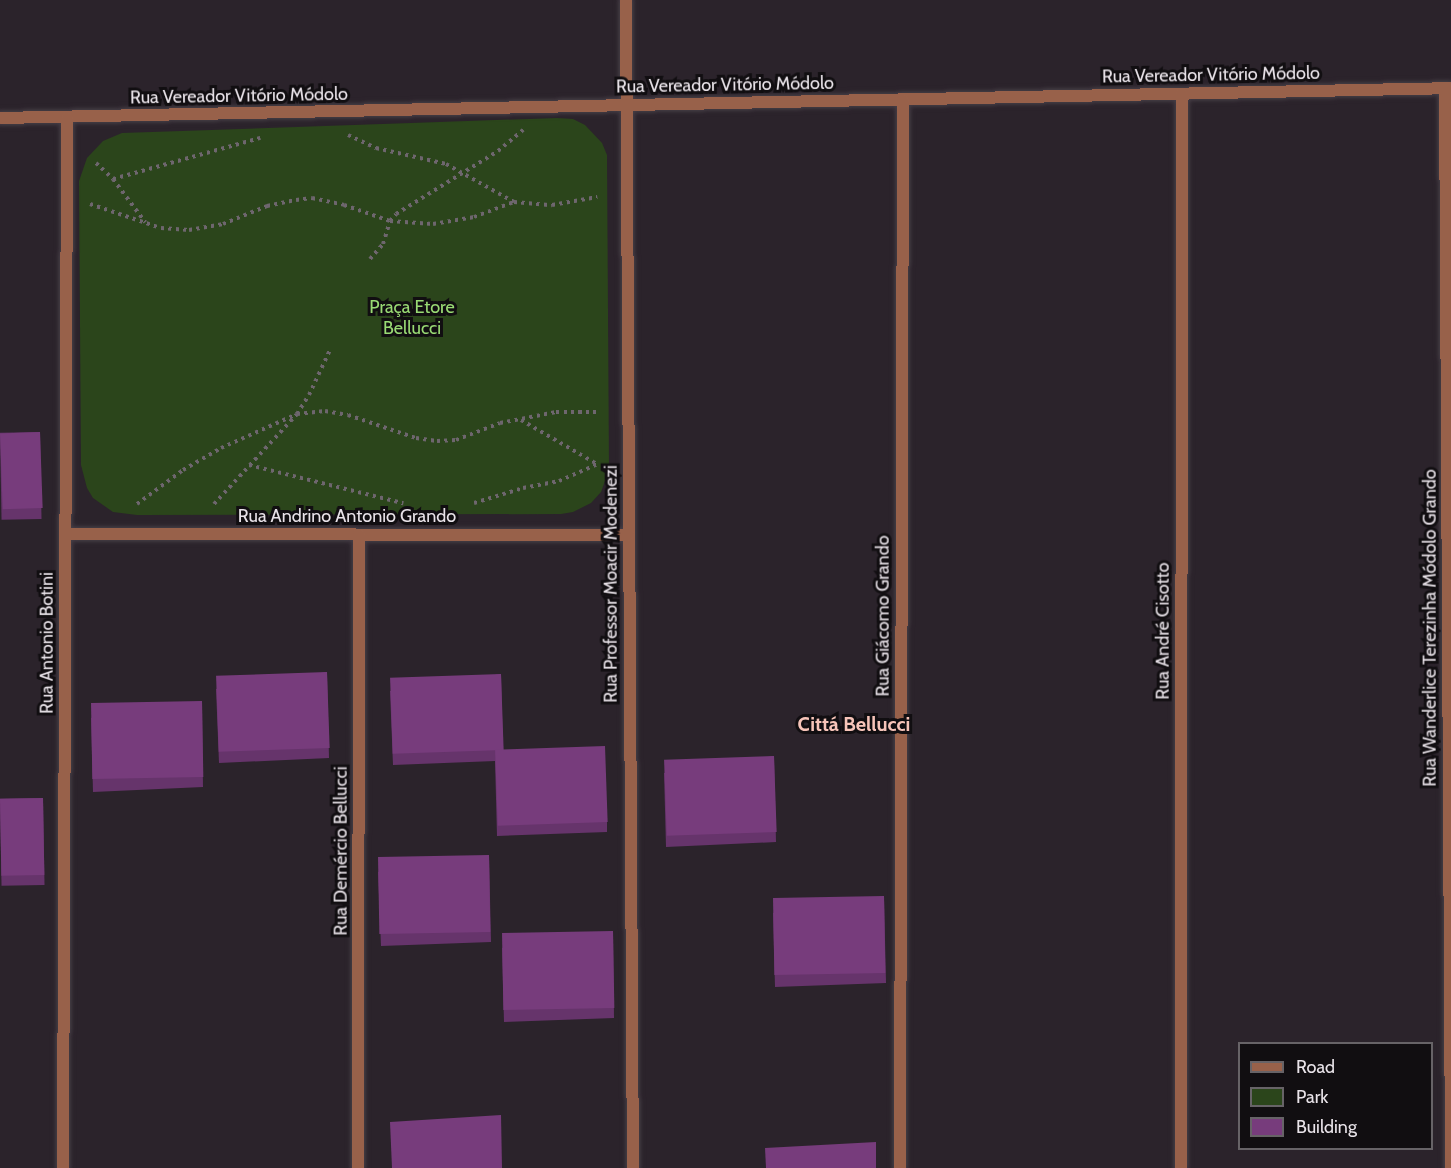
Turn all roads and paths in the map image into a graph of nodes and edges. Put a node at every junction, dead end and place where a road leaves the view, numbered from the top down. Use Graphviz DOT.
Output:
graph roads {
  1 [pos="626,0"];
  2 [pos="1448,88"];
  3 [pos="1182,94"];
  4 [pos="903,100"];
  5 [pos="626,105"];
  6 [pos="0,118"];
  7 [pos="67,118"];
  8 [pos="523,130"];
  9 [pos="348,135"];
  10 [pos="260,138"];
  11 [pos="96,163"];
  12 [pos="463,172"];
  13 [pos="113,179"];
  14 [pos="597,197"];
  15 [pos="514,202"];
  16 [pos="90,204"];
  17 [pos="390,221"];
  18 [pos="146,223"];
  19 [pos="370,259"];
  20 [pos="330,350"];
  21 [pos="598,412"];
  22 [pos="297,414"];
  23 [pos="519,419"];
  24 [pos="249,464"];
  25 [pos="403,503"];
  26 [pos="474,503"];
  27 [pos="137,504"];
  28 [pos="214,504"];
  29 [pos="66,534"];
  30 [pos="359,534"];
  31 [pos="628,535"];
  32 [pos="63,1168"];
  33 [pos="358,1168"];
  34 [pos="633,1168"];
  35 [pos="900,1168"];
  36 [pos="1181,1168"];
  37 [pos="1451,1168"];
  1 -- 5 [label="street, Rua Professor Moacir Modenezi"];
  2 -- 3 [label="street, Rua Vereador Vitório Módolo"];
  2 -- 37 [label="street, Rua Wanderlice Terezinha Módolo Grando"];
  3 -- 4 [label="street, Rua Vereador Vitório Módolo"];
  3 -- 36 [label="street, Rua André Cisotto"];
  4 -- 5 [label="street, Rua Vereador Vitório Módolo"];
  4 -- 35 [label="street, Rua Giácomo Grando"];
  5 -- 7 [label="street, Rua Vereador Vitório Módolo"];
  5 -- 31 [label="street, Rua Professor Moacir Modenezi"];
  6 -- 7 [label="street, Rua Vereador Vitório Módolo"];
  7 -- 29 [label="street, Rua Antonio Botini"];
  8 -- 12 [label="path"];
  9 -- 12 [label="path"];
  10 -- 13 [label="path"];
  11 -- 13 [label="path"];
  12 -- 15 [label="path"];
  12 -- 17 [label="path"];
  13 -- 18 [label="path"];
  14 -- 15 [label="path"];
  15 -- 17 [label="path"];
  16 -- 18 [label="path"];
  17 -- 18 [label="path"];
  17 -- 19 [label="path"];
  20 -- 22 [label="path"];
  21 -- 23 [label="path"];
  22 -- 23 [label="path"];
  22 -- 24 [label="path"];
  22 -- 27 [label="path"];
  23 -- 26 [label="path"];
  24 -- 25 [label="path"];
  24 -- 28 [label="path"];
  29 -- 30 [label="street, Rua Andrino Antonio Grando"];
  29 -- 32 [label="street, Rua Antonio Botini"];
  30 -- 31 [label="street, Rua Andrino Antonio Grando"];
  30 -- 33 [label="street, Rua Demércio Bellucci"];
  31 -- 34 [label="street, Rua Professor Moacir Modenezi"];
}
